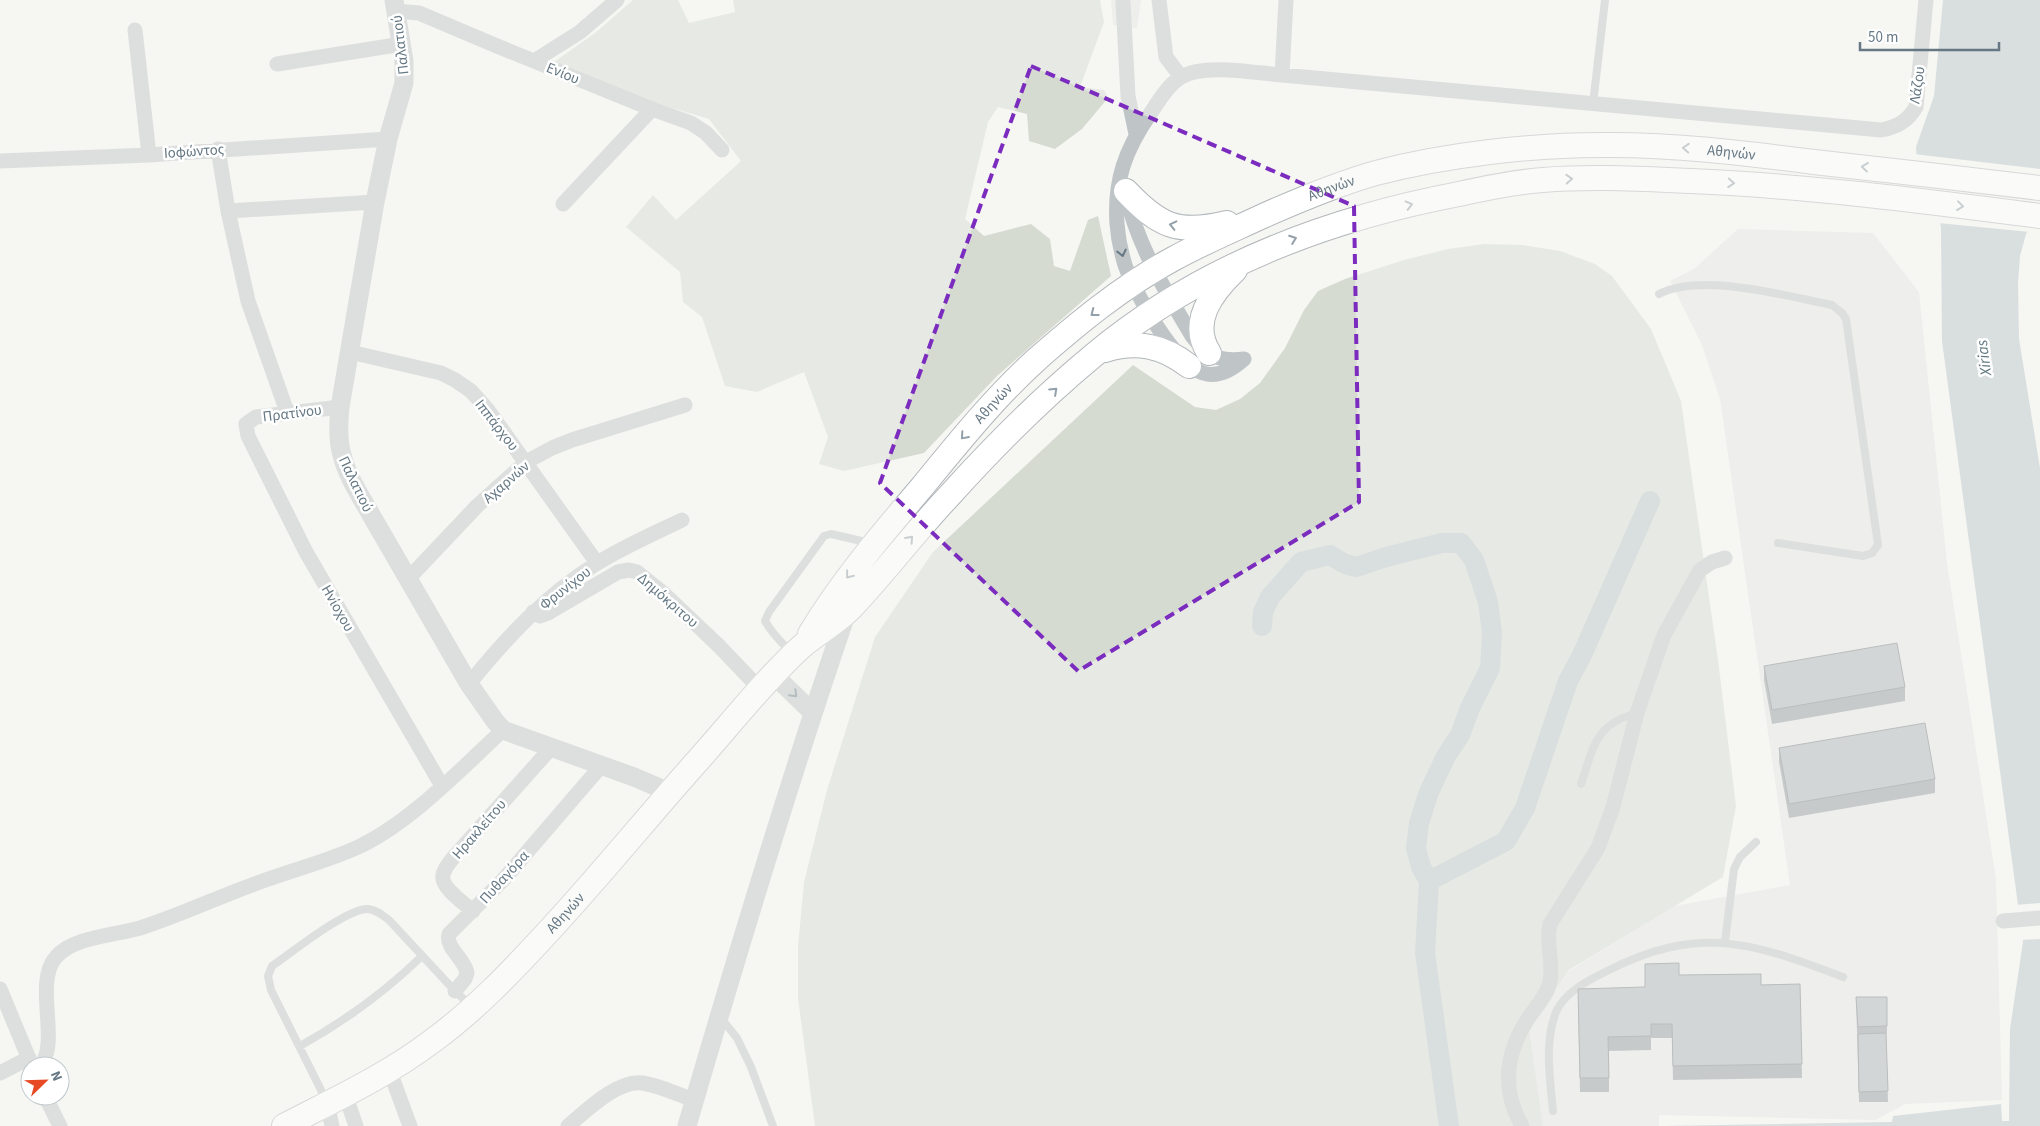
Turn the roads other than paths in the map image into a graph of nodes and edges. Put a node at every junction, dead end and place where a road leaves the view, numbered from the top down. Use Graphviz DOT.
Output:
graph roads {
  1 [pos="617,0"];
  2 [pos="1159,0"];
  3 [pos="1286,0"];
  4 [pos="1605,0"];
  5 [pos="1926,0"];
  6 [pos="1124,1"];
  7 [pos="395,5"];
  8 [pos="134,30"];
  9 [pos="402,44"];
  10 [pos="534,61"];
  11 [pos="277,64"];
  12 [pos="1282,75"];
  13 [pos="1181,77"];
  14 [pos="1593,104"];
  15 [pos="652,109"];
  16 [pos="1136,134"];
  17 [pos="388,139"];
  18 [pos="218,149"];
  19 [pos="722,150"];
  20 [pos="149,155"];
  21 [pos="0,161"];
  22 [pos="1123,180"];
  23 [pos="2040,188"];
  24 [pos="374,202"];
  25 [pos="563,204"];
  26 [pos="228,211"];
  27 [pos="2040,216"];
  28 [pos="1256,220"];
  29 [pos="1256,254"];
  30 [pos="1156,269"];
  31 [pos="1133,284"];
  32 [pos="1659,294"];
  33 [pos="1172,301"];
  34 [pos="1150,314"];
  35 [pos="350,352"];
  36 [pos="1097,353"];
  37 [pos="1209,353"];
  38 [pos="1189,366"];
  39 [pos="686,405"];
  40 [pos="340,407"];
  41 [pos="287,412"];
  42 [pos="246,424"];
  43 [pos="526,462"];
  44 [pos="682,520"];
  45 [pos="1778,543"];
  46 [pos="874,544"];
  47 [pos="1725,558"];
  48 [pos="597,564"];
  49 [pos="408,579"];
  50 [pos="839,606"];
  51 [pos="533,612"];
  52 [pos="798,651"];
  53 [pos="768,682"];
  54 [pos="469,684"];
  55 [pos="813,713"];
  56 [pos="1637,713"];
  57 [pos="504,730"];
  58 [pos="551,748"];
  59 [pos="601,766"];
  60 [pos="1581,784"];
  61 [pos="442,786"];
  62 [pos="669,792"];
  63 [pos="1756,842"];
  64 [pos="473,910"];
  65 [pos="2040,918"];
  66 [pos="2003,921"];
  67 [pos="1725,942"];
  68 [pos="422,956"];
  69 [pos="1843,978"];
  70 [pos="0,989"];
  71 [pos="455,991"];
  72 [pos="472,1007"];
  73 [pos="719,1016"];
  74 [pos="300,1046"];
  75 [pos="31,1056"];
  76 [pos="46,1056"];
  77 [pos="20,1067"];
  78 [pos="389,1069"];
  79 [pos="0,1073"];
  80 [pos="695,1100"];
  81 [pos="51,1106"];
  82 [pos="335,1108"];
  83 [pos="1553,1110"];
  84 [pos="60,1126"];
  85 [pos="284,1126"];
  86 [pos="356,1126"];
  87 [pos="410,1126"];
  88 [pos="568,1126"];
  89 [pos="687,1126"];
  90 [pos="773,1126"];
  91 [pos="1522,1126"];
  1 -- 10 [label="street"];
  2 -- 13 [label="street"];
  3 -- 12 [label="street"];
  4 -- 14 [label="lane"];
  5 -- 14 [label="street, Λάζου"];
  6 -- 16 [label="street"];
  7 -- 9 [label="street, Παλατιού"];
  7 -- 10 [label="street, Ενίου"];
  8 -- 20 [label="street"];
  9 -- 11 [label="street"];
  9 -- 17 [label="street, Παλατιού"];
  10 -- 15 [label="street, Ενίου"];
  12 -- 13 [label="street"];
  12 -- 14 [label="street"];
  13 -- 16 [label="street"];
  15 -- 19 [label="street, Ενίου"];
  15 -- 25 [label="street"];
  16 -- 22 [label="street"];
  17 -- 18 [label="street, Ιοφώντος"];
  17 -- 24 [label="street, Παλατιού"];
  18 -- 20 [label="street, Ιοφώντος"];
  18 -- 26 [label="street"];
  20 -- 21 [label="street, Ιοφώντος"];
  28 -- 22 [label="main road, one-way"];
  22 -- 30 [label="street"];
  22 -- 31 [label="street, one-way"];
  23 -- 28 [label="main road, Αθηνών, one-way"];
  24 -- 26 [label="street"];
  24 -- 35 [label="street, Παλατιού"];
  26 -- 41 [label="street"];
  29 -- 27 [label="main road, Αθηνών, one-way"];
  28 -- 30 [label="main road, Αθηνών"];
  29 -- 33 [label="main road, Αθηνών"];
  29 -- 37 [label="main road"];
  30 -- 31 [label="main road, Αθηνών"];
  30 -- 33 [label="street"];
  31 -- 34 [label="street"];
  31 -- 46 [label="main road, Αθηνών, one-way"];
  32 -- 45 [label="lane"];
  33 -- 34 [label="main road, Αθηνών"];
  33 -- 37 [label="street"];
  34 -- 36 [label="main road, Αθηνών"];
  34 -- 38 [label="street"];
  35 -- 40 [label="street, Παλατιού"];
  35 -- 43 [label="street, Ιππάρχου"];
  36 -- 38 [label="main road"];
  50 -- 36 [label="main road, Αθηνών, one-way"];
  37 -- 38 [label="street"];
  39 -- 43 [label="street, Αχαρνών"];
  40 -- 41 [label="street, Πρατίνου"];
  40 -- 49 [label="street, Παλατιού"];
  41 -- 42 [label="street, Πρατίνου"];
  42 -- 61 [label="street, Ηνίοχου"];
  43 -- 48 [label="street, Ιππάρχου"];
  43 -- 49 [label="street, Αχαρνών"];
  44 -- 48 [label="street, Φρυνίχου"];
  46 -- 50 [label="main road, Αθηνών, one-way"];
  46 -- 52 [label="lane"];
  47 -- 56 [label="street"];
  48 -- 51 [label="street, Φρυνίχου"];
  49 -- 54 [label="street, Παλατιού"];
  50 -- 52 [label="main road, Αθηνών"];
  50 -- 55 [label="street"];
  51 -- 53 [label="street, Δημόκριτου"];
  51 -- 54 [label="street, Φρυνίχου"];
  52 -- 53 [label="main road, Αθηνών"];
  53 -- 55 [label="street, one-way"];
  53 -- 62 [label="main road, Αθηνών"];
  54 -- 57 [label="street, Παλατιού"];
  55 -- 73 [label="street"];
  56 -- 60 [label="lane"];
  56 -- 91 [label="street"];
  57 -- 58 [label="street, Παλατιού"];
  57 -- 61 [label="street"];
  58 -- 59 [label="street, Παλατιού"];
  58 -- 64 [label="street, Ηρακλείτου"];
  59 -- 62 [label="street, Παλατιού"];
  59 -- 64 [label="street, Πυθαγόρα"];
  61 -- 76 [label="street"];
  62 -- 72 [label="main road, Αθηνών"];
  63 -- 67 [label="lane"];
  64 -- 71 [label="street, Πυθαγόρα"];
  65 -- 66 [label="street"];
  67 -- 69 [label="lane"];
  67 -- 83 [label="lane"];
  68 -- 71 [label="lane"];
  68 -- 74 [label="lane"];
  68 -- 74 [label="lane"];
  70 -- 75 [label="street"];
  71 -- 72 [label="lane"];
  72 -- 78 [label="main road, Αθηνών"];
  73 -- 80 [label="street"];
  73 -- 90 [label="lane"];
  74 -- 82 [label="lane"];
  77 -- 79 [label="street"];
  78 -- 82 [label="main road, Αθηνών"];
  78 -- 87 [label="street"];
  80 -- 88 [label="street"];
  80 -- 89 [label="street"];
  81 -- 84 [label="street"];
  82 -- 85 [label="main road, Αθηνών"];
  82 -- 86 [label="street"];
}
